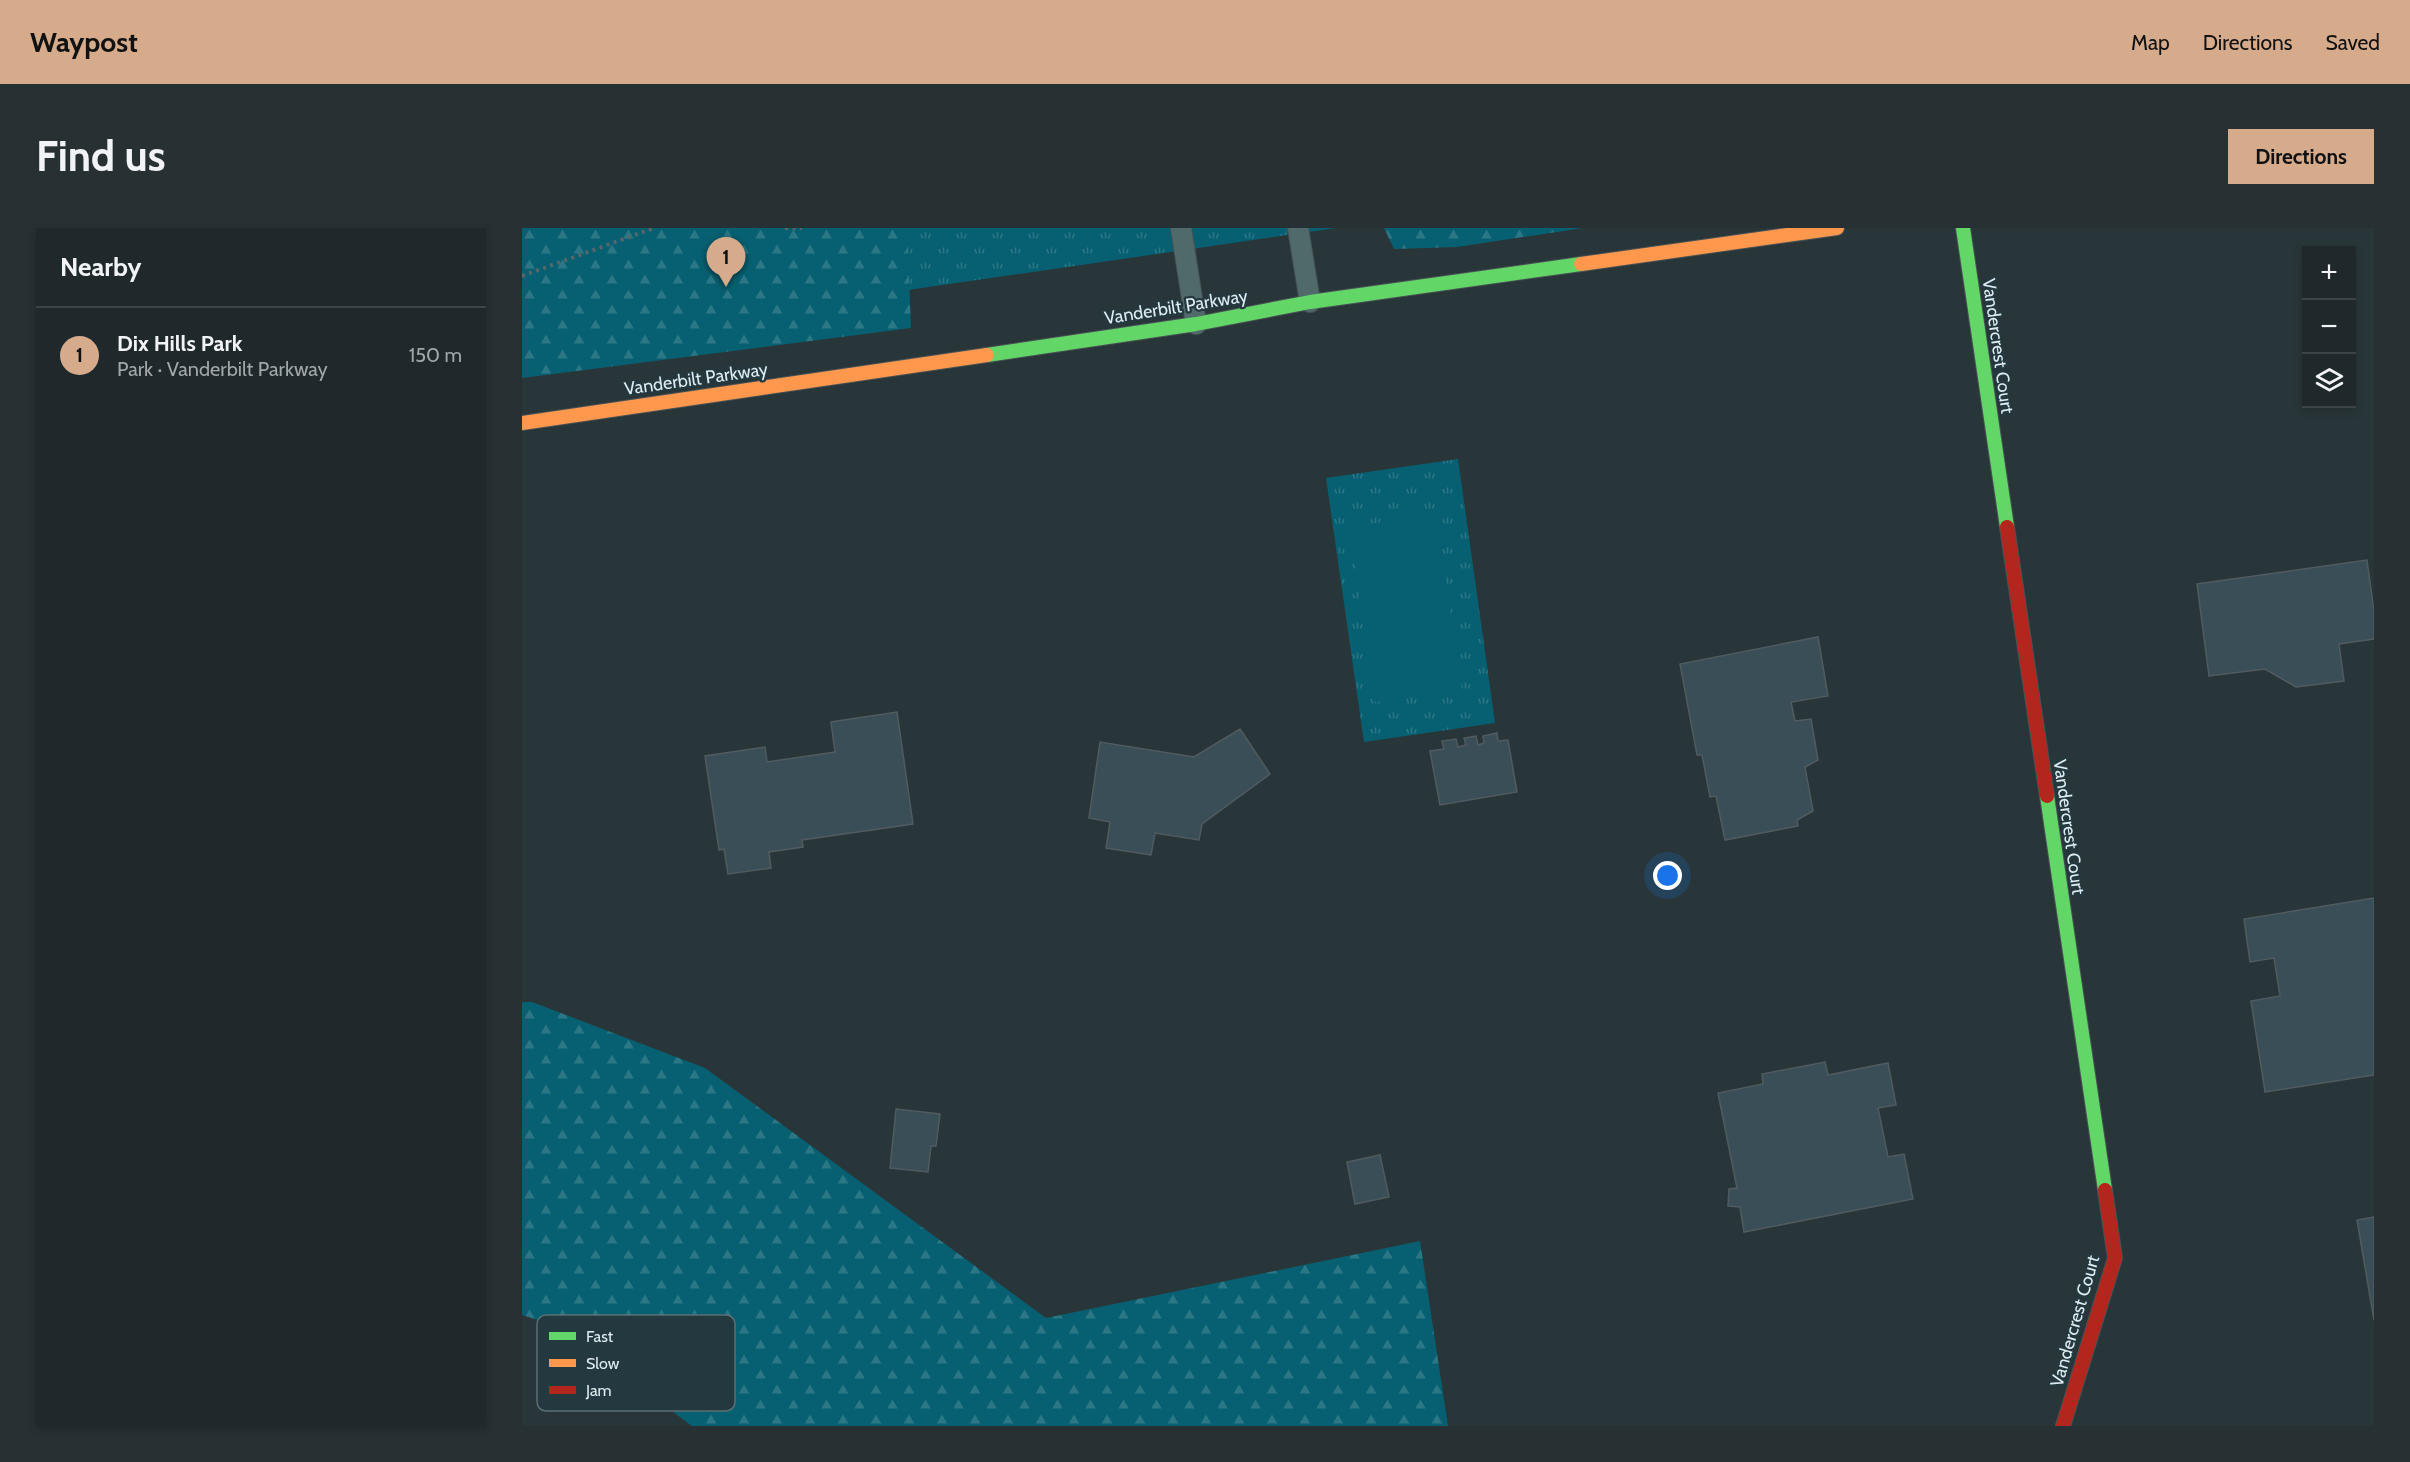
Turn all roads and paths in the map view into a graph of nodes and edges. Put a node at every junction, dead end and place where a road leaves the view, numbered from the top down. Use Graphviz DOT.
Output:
graph roads {
  1 [pos="654,228"];
  2 [pos="785,228"];
  3 [pos="802,228"];
  4 [pos="1181,228"];
  5 [pos="1298,228"];
  6 [pos="1837,228"];
  7 [pos="1963,228"];
  8 [pos="522,276"];
  9 [pos="1310,302"];
  10 [pos="1196,324"];
  11 [pos="522,423"];
  12 [pos="2063,1426"];
  1 -- 8 [label="path"];
  2 -- 3 [label="path"];
  4 -- 10 [label="lane"];
  5 -- 9 [label="lane"];
  6 -- 9 [label="main road, Vanderbilt Parkway"];
  7 -- 12 [label="main road, Vandercrest Court"];
  9 -- 10 [label="main road, Vanderbilt Parkway"];
  10 -- 11 [label="main road, Vanderbilt Parkway"];
}
